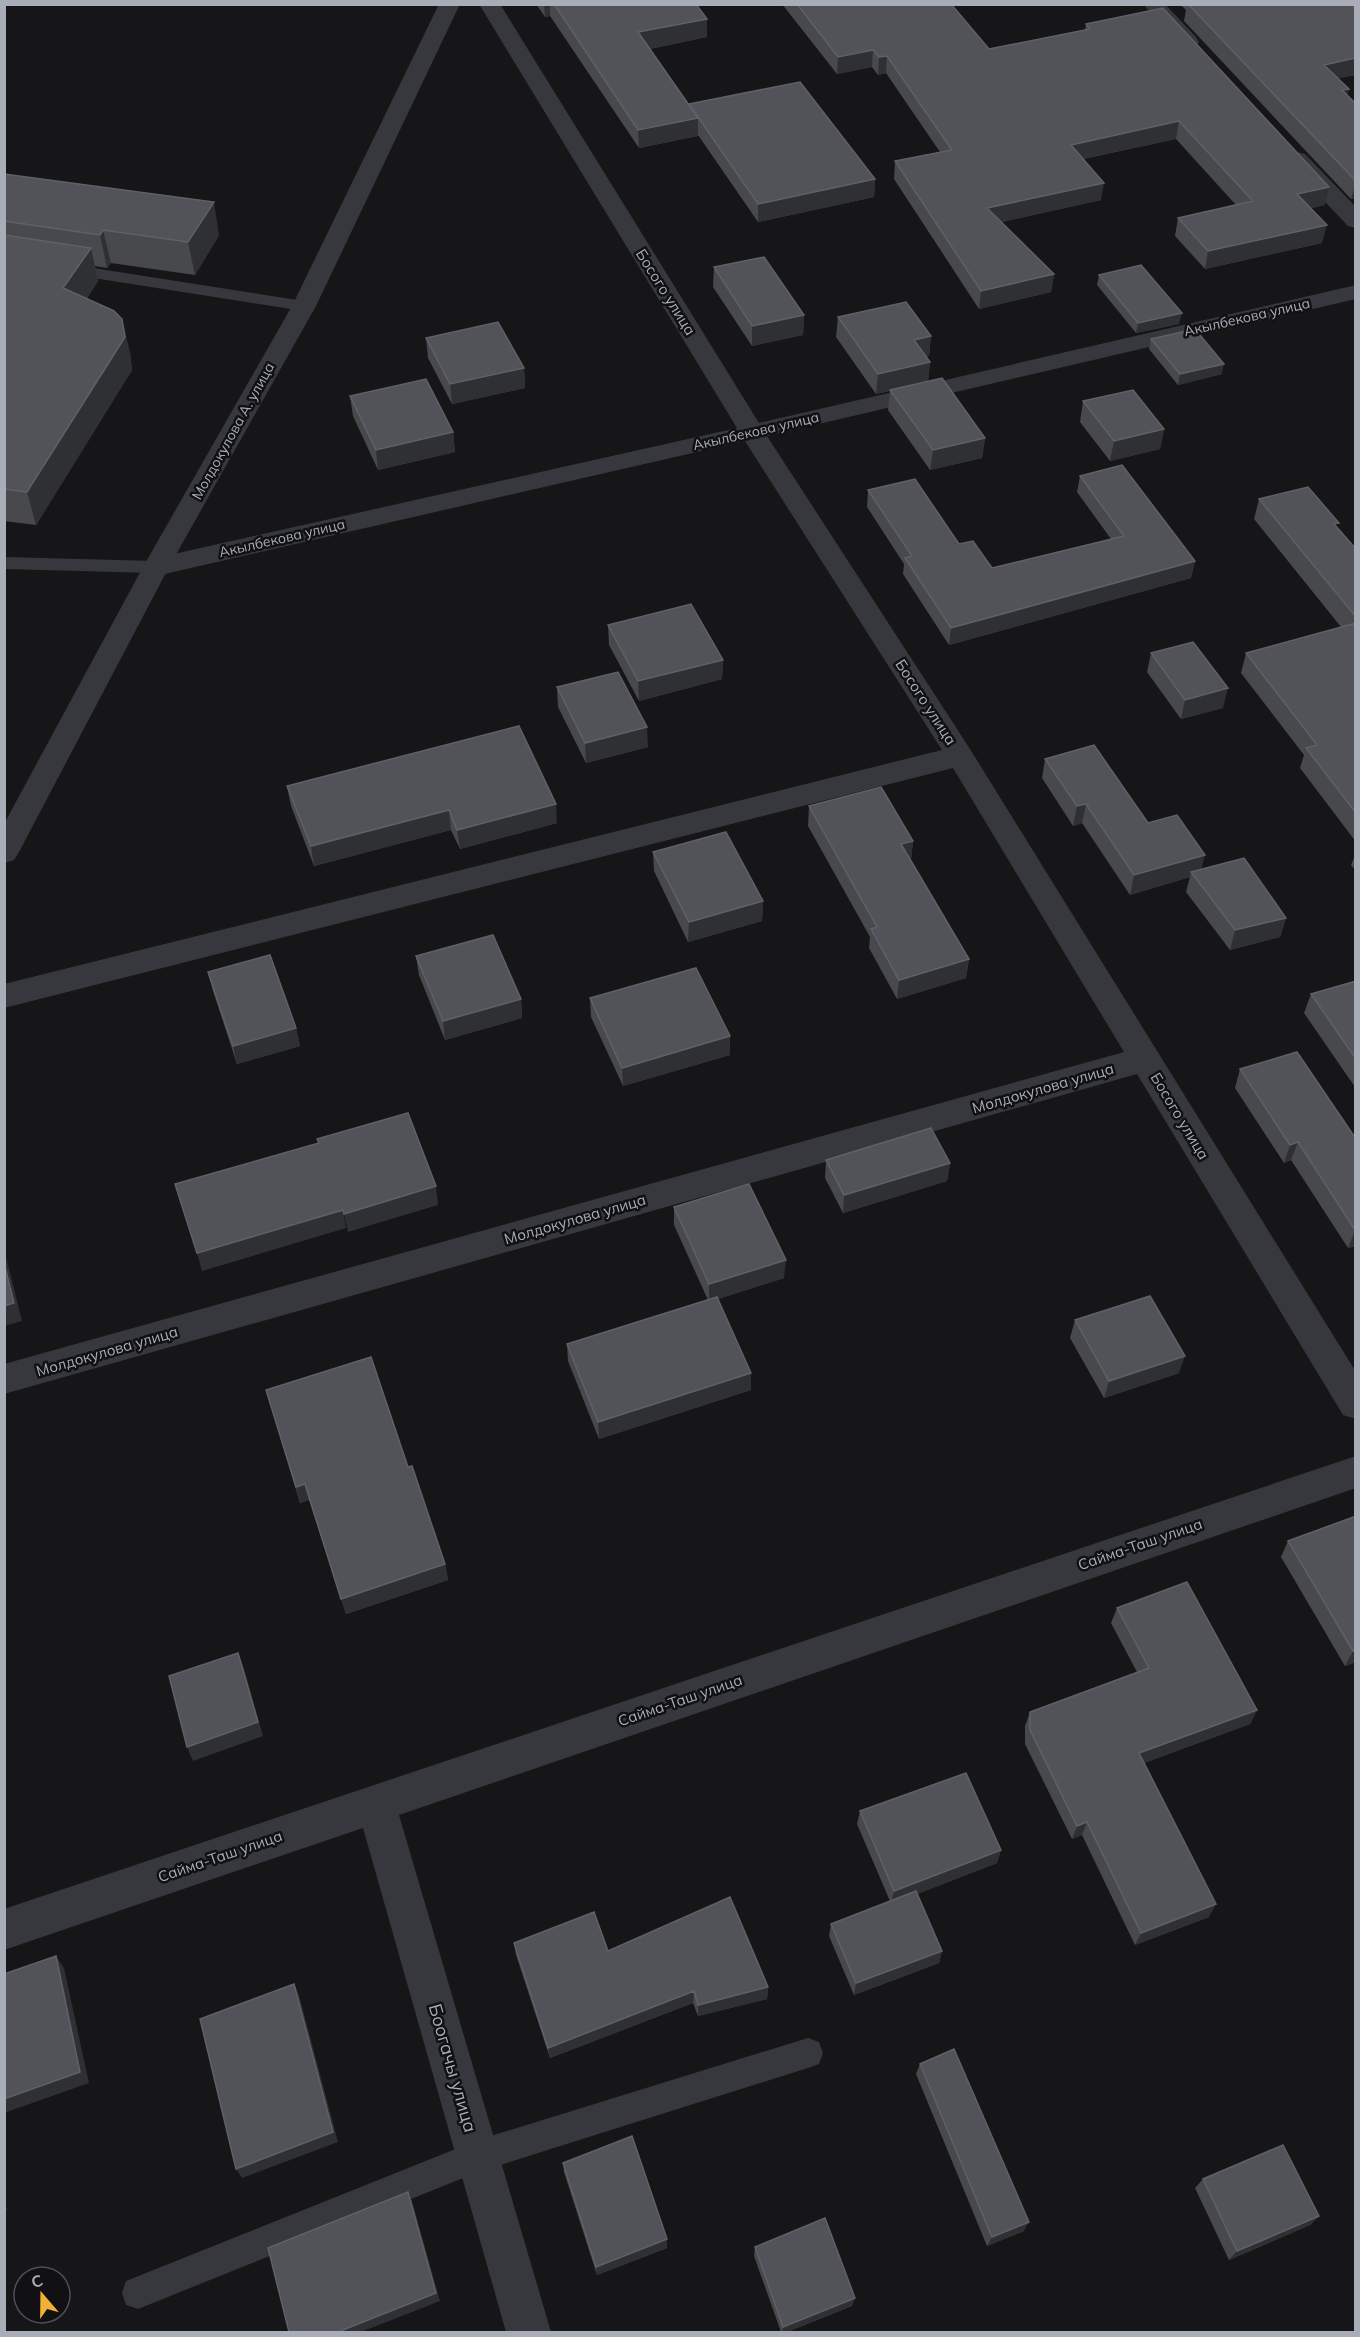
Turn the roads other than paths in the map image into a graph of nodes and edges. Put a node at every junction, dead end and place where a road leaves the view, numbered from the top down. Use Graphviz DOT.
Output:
graph roads {
  1 [pos="450,4"];
  2 [pos="489,4"];
  3 [pos="1153,4"];
  4 [pos="1202,57"];
  5 [pos="1283,143"];
  6 [pos="1356,221"];
  7 [pos="4,259"];
  8 [pos="1356,292"];
  9 [pos="304,306"];
  10 [pos="752,432"];
  11 [pos="4,563"];
  12 [pos="156,567"];
  13 [pos="960,756"];
  14 [pos="4,852"];
  15 [pos="4,996"];
  16 [pos="1145,1059"];
  17 [pos="4,1379"];
  18 [pos="1356,1404"];
  19 [pos="1356,1472"];
  20 [pos="376,1803"];
  21 [pos="4,1930"];
  22 [pos="808,2053"];
  23 [pos="478,2156"];
  24 [pos="138,2293"];
  25 [pos="529,2332"];
  1 -- 9 [label="street, Молдокулова А. улица"];
  2 -- 10 [label="street, Босого улица"];
  3 -- 4 [label="street"];
  5 -- 6 [label="street"];
  7 -- 9 [label="lane"];
  8 -- 10 [label="street, Акылбекова улица"];
  9 -- 12 [label="street, Молдокулова А. улица"];
  10 -- 12 [label="street, Акылбекова улица"];
  10 -- 13 [label="street, Босого улица"];
  11 -- 12 [label="lane"];
  12 -- 14 [label="street, Молдокулова А. улица"];
  13 -- 15 [label="street"];
  13 -- 16 [label="street, Босого улица"];
  16 -- 17 [label="street, Молдокулова улица"];
  16 -- 18 [label="street, Босого улица"];
  19 -- 20 [label="street, Сайма-Таш улица"];
  20 -- 21 [label="street, Сайма-Таш улица"];
  20 -- 23 [label="street, Боогачы улица"];
  22 -- 23 [label="lane"];
  23 -- 24 [label="lane"];
  23 -- 25 [label="street, Боогачы улица"];
}
